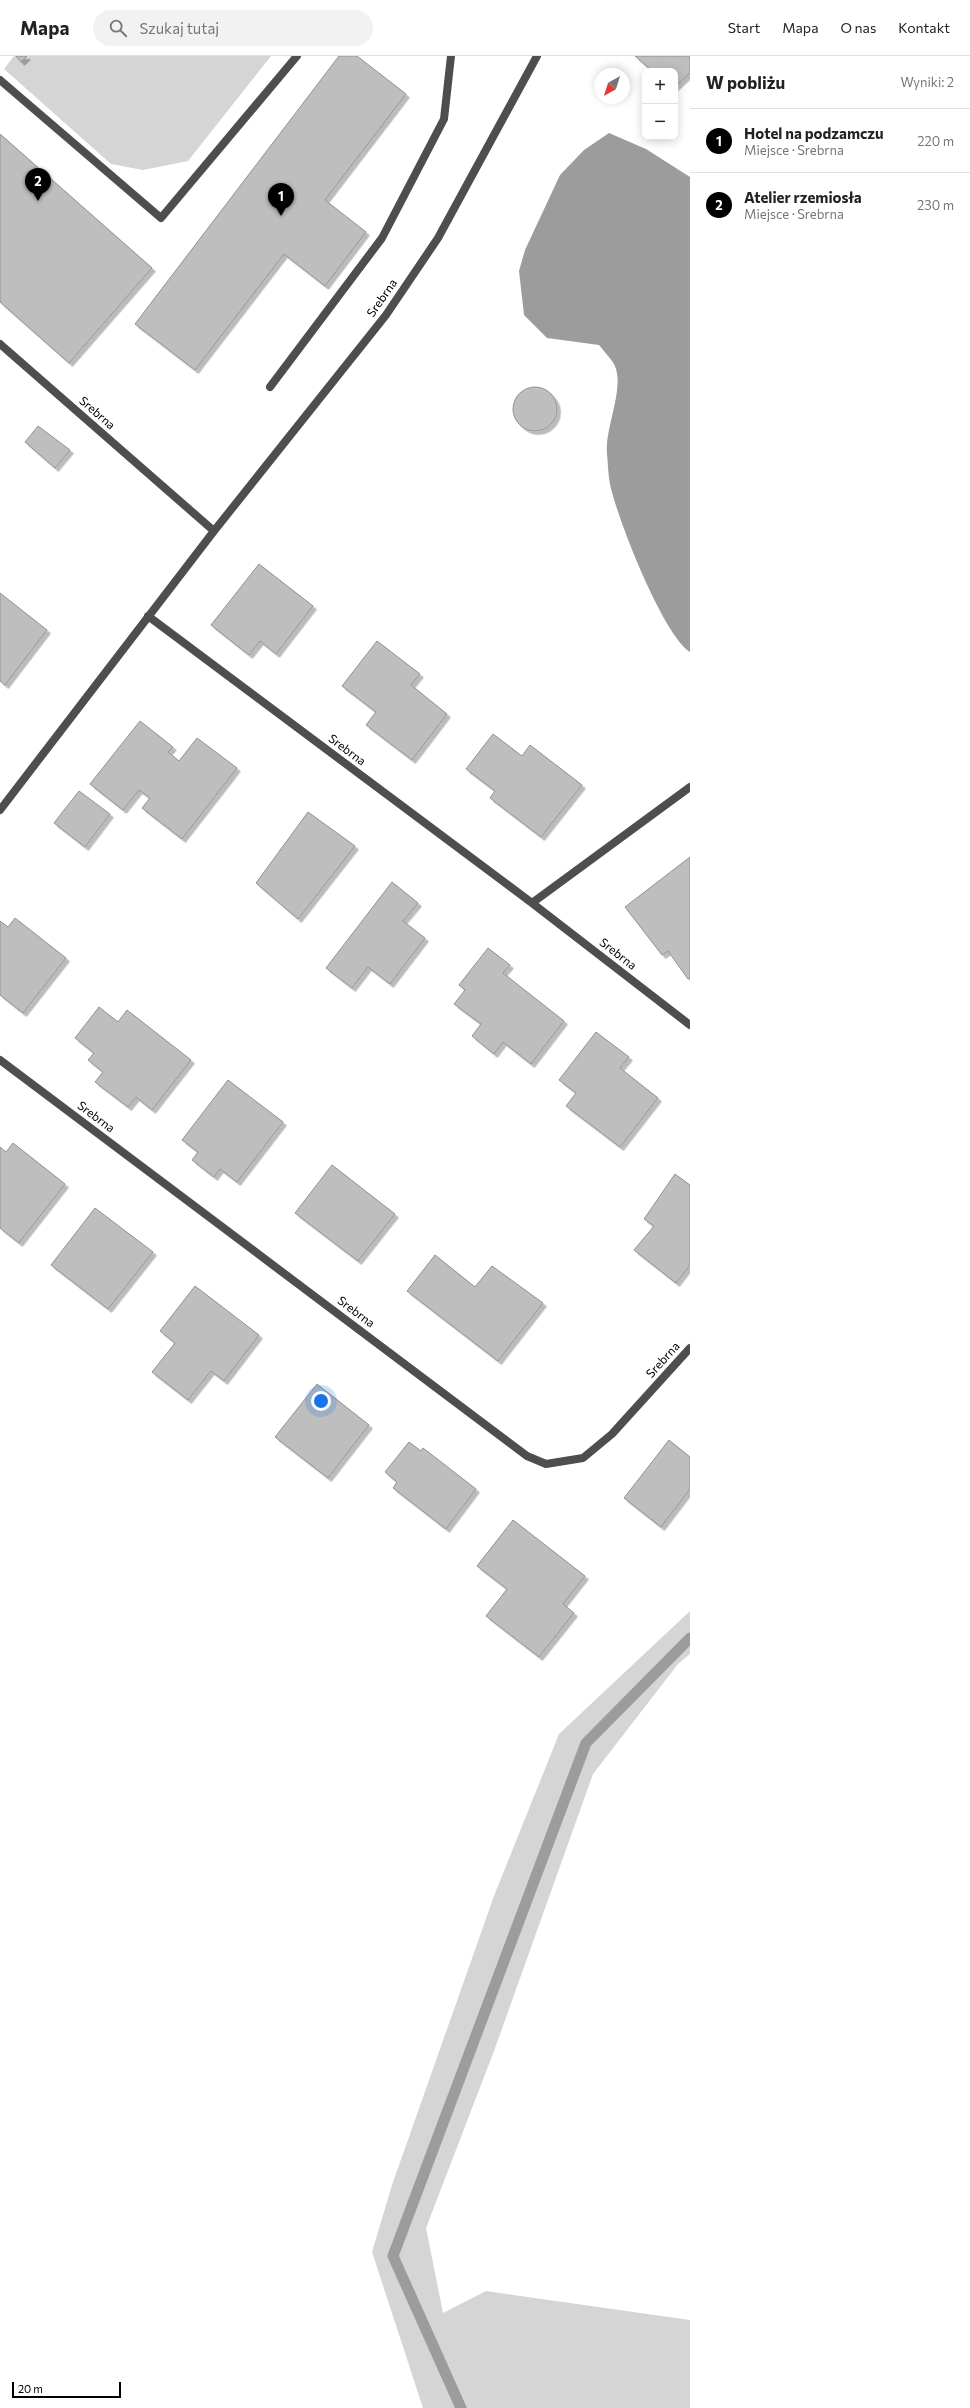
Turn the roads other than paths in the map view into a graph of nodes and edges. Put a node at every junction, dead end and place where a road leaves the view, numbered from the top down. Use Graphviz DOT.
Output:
graph roads {
  1 [pos="297,56"];
  2 [pos="451,56"];
  3 [pos="536,56"];
  4 [pos="0,80"];
  5 [pos="0,344"];
  6 [pos="270,388"];
  7 [pos="214,531"];
  8 [pos="148,616"];
  9 [pos="690,787"];
  10 [pos="0,810"];
  11 [pos="532,903"];
  12 [pos="690,1025"];
  13 [pos="0,1060"];
  14 [pos="690,1348"];
  1 -- 4 [label="street"];
  2 -- 6 [label="street"];
  3 -- 7 [label="street, Srebrna"];
  5 -- 7 [label="street, Srebrna"];
  7 -- 8 [label="street, Srebrna"];
  8 -- 10 [label="street, Srebrna"];
  8 -- 11 [label="street, Srebrna"];
  9 -- 11 [label="street"];
  11 -- 12 [label="street, Srebrna"];
  13 -- 14 [label="street, Srebrna"];
}
